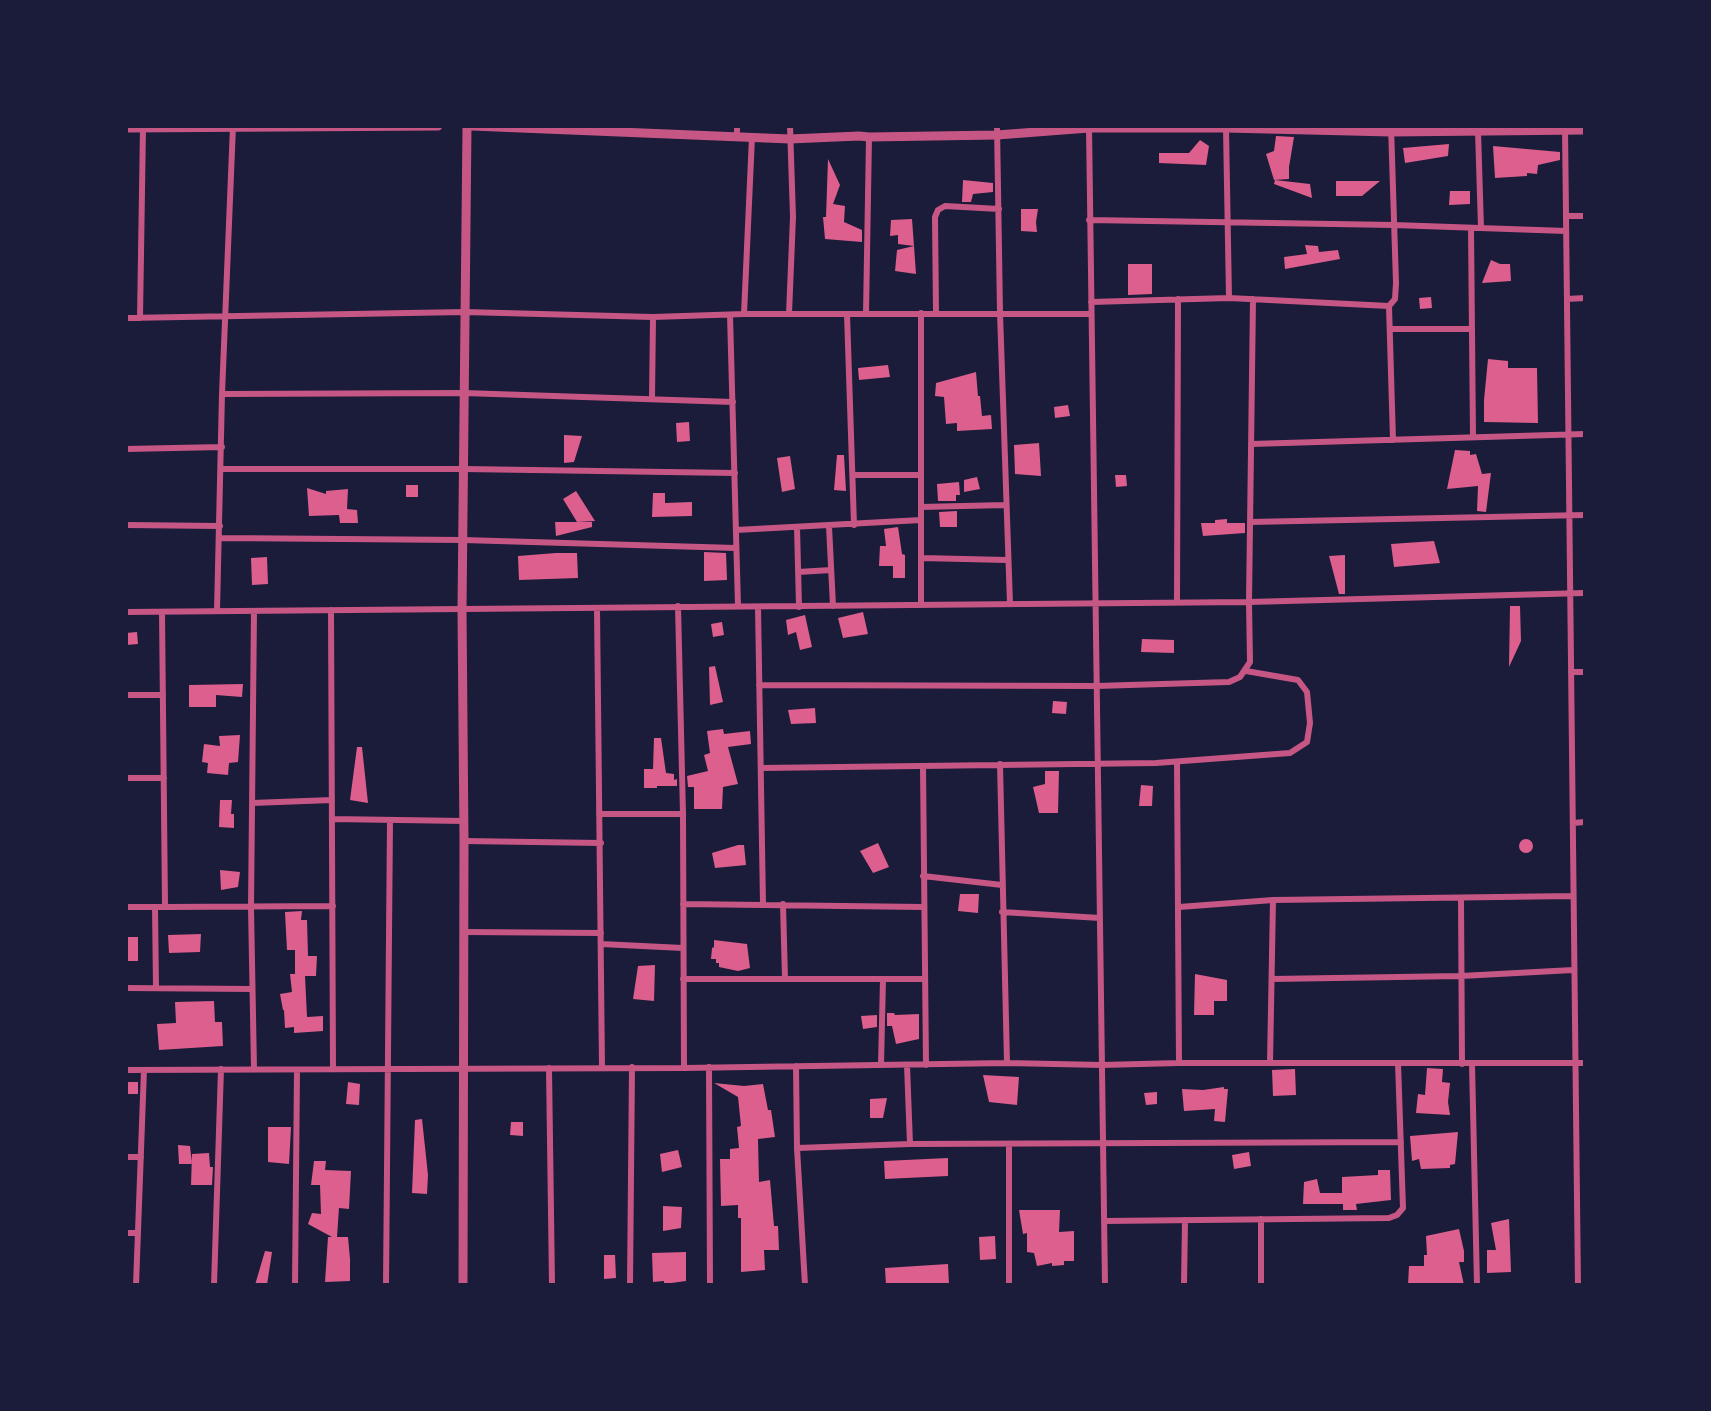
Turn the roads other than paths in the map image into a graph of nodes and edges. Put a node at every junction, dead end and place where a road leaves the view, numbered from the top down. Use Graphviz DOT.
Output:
graph roads {
  1 [pos="438,126"];
  2 [pos="469,126"];
  3 [pos="737,126"];
  4 [pos="790,126"];
  5 [pos="143,127"];
  6 [pos="232,127"];
  7 [pos="1089,127"];
  8 [pos="126,128"];
  9 [pos="1226,128"];
  10 [pos="1303,128"];
  11 [pos="1565,128"];
  12 [pos="1391,129"];
  13 [pos="1476,130"];
  14 [pos="1585,130"];
  15 [pos="859,131"];
  16 [pos="929,131"];
  17 [pos="997,131"];
  18 [pos="737,137"];
  19 [pos="752,137"];
  20 [pos="869,137"];
  21 [pos="790,139"];
  22 [pos="999,209"];
  23 [pos="1566,216"];
  24 [pos="1585,216"];
  25 [pos="1089,220"];
  26 [pos="1229,222"];
  27 [pos="1394,225"];
  28 [pos="1471,228"];
  29 [pos="1481,228"];
  30 [pos="1566,231"];
  31 [pos="1229,298"];
  32 [pos="1585,298"];
  33 [pos="1178,299"];
  34 [pos="1253,299"];
  35 [pos="1567,299"];
  36 [pos="1091,302"];
  37 [pos="1389,306"];
  38 [pos="465,312"];
  39 [pos="921,313"];
  40 [pos="936,313"];
  41 [pos="1000,313"];
  42 [pos="744,314"];
  43 [pos="789,314"];
  44 [pos="847,314"];
  45 [pos="866,314"];
  46 [pos="1091,314"];
  47 [pos="730,315"];
  48 [pos="653,316"];
  49 [pos="227,317"];
  50 [pos="126,318"];
  51 [pos="140,318"];
  52 [pos="1390,329"];
  53 [pos="1472,329"];
  54 [pos="464,393"];
  55 [pos="222,394"];
  56 [pos="652,399"];
  57 [pos="733,402"];
  58 [pos="1585,434"];
  59 [pos="1568,435"];
  60 [pos="1473,437"];
  61 [pos="1393,440"];
  62 [pos="1251,444"];
  63 [pos="222,447"];
  64 [pos="126,449"];
  65 [pos="222,469"];
  66 [pos="464,469"];
  67 [pos="735,473"];
  68 [pos="853,475"];
  69 [pos="921,475"];
  70 [pos="1006,506"];
  71 [pos="921,507"];
  72 [pos="1569,515"];
  73 [pos="1585,515"];
  74 [pos="921,520"];
  75 [pos="1250,522"];
  76 [pos="126,525"];
  77 [pos="854,525"];
  78 [pos="220,526"];
  79 [pos="829,526"];
  80 [pos="797,527"];
  81 [pos="736,530"];
  82 [pos="219,538"];
  83 [pos="463,540"];
  84 [pos="736,548"];
  85 [pos="921,558"];
  86 [pos="1007,560"];
  87 [pos="831,570"];
  88 [pos="798,572"];
  89 [pos="1570,593"];
  90 [pos="1585,593"];
  91 [pos="1177,602"];
  92 [pos="1249,602"];
  93 [pos="1095,603"];
  94 [pos="921,604"];
  95 [pos="1010,604"];
  96 [pos="678,606"];
  97 [pos="738,606"];
  98 [pos="833,606"];
  99 [pos="758,607"];
  100 [pos="799,607"];
  101 [pos="597,608"];
  102 [pos="462,609"];
  103 [pos="331,610"];
  104 [pos="217,611"];
  105 [pos="254,611"];
  106 [pos="126,612"];
  107 [pos="162,612"];
  108 [pos="1246,671"];
  109 [pos="1571,672"];
  110 [pos="1585,672"];
  111 [pos="759,685"];
  112 [pos="1096,686"];
  113 [pos="126,695"];
  114 [pos="163,695"];
  115 [pos="1178,762"];
  116 [pos="1000,764"];
  117 [pos="1097,764"];
  118 [pos="923,766"];
  119 [pos="761,768"];
  120 [pos="126,778"];
  121 [pos="164,778"];
  122 [pos="332,800"];
  123 [pos="252,803"];
  124 [pos="600,814"];
  125 [pos="683,814"];
  126 [pos="332,819"];
  127 [pos="390,820"];
  128 [pos="464,821"];
  129 [pos="1585,822"];
  130 [pos="1573,823"];
  131 [pos="464,841"];
  132 [pos="601,843"];
  133 [pos="923,876"];
  134 [pos="1002,885"];
  135 [pos="1573,896"];
  136 [pos="1461,898"];
  137 [pos="1273,900"];
  138 [pos="683,904"];
  139 [pos="763,904"];
  140 [pos="783,904"];
  141 [pos="333,906"];
  142 [pos="126,907"];
  143 [pos="155,907"];
  144 [pos="165,907"];
  145 [pos="251,907"];
  146 [pos="923,907"];
  147 [pos="1179,907"];
  148 [pos="1002,912"];
  149 [pos="1100,918"];
  150 [pos="464,932"];
  151 [pos="601,933"];
  152 [pos="602,944"];
  153 [pos="683,948"];
  154 [pos="1573,970"];
  155 [pos="1461,975"];
  156 [pos="784,979"];
  157 [pos="883,979"];
  158 [pos="926,979"];
  159 [pos="1272,979"];
  160 [pos="683,980"];
  161 [pos="126,988"];
  162 [pos="156,988"];
  163 [pos="252,989"];
  164 [pos="1179,1063"];
  165 [pos="1270,1063"];
  166 [pos="1398,1063"];
  167 [pos="1575,1063"];
  168 [pos="1585,1063"];
  169 [pos="1007,1064"];
  170 [pos="1462,1064"];
  171 [pos="1472,1064"];
  172 [pos="881,1065"];
  173 [pos="907,1065"];
  174 [pos="926,1065"];
  175 [pos="1102,1065"];
  176 [pos="796,1066"];
  177 [pos="632,1067"];
  178 [pos="709,1067"];
  179 [pos="389,1068"];
  180 [pos="463,1068"];
  181 [pos="549,1068"];
  182 [pos="602,1068"];
  183 [pos="684,1068"];
  184 [pos="254,1069"];
  185 [pos="333,1069"];
  186 [pos="126,1070"];
  187 [pos="144,1070"];
  188 [pos="221,1070"];
  189 [pos="297,1070"];
  190 [pos="1401,1142"];
  191 [pos="910,1144"];
  192 [pos="1009,1144"];
  193 [pos="1103,1144"];
  194 [pos="797,1148"];
  195 [pos="126,1157"];
  196 [pos="141,1157"];
  197 [pos="1261,1219"];
  198 [pos="1185,1220"];
  199 [pos="1104,1221"];
  200 [pos="126,1233"];
  201 [pos="138,1233"];
  202 [pos="136,1285"];
  203 [pos="214,1285"];
  204 [pos="295,1285"];
  205 [pos="386,1285"];
  206 [pos="463,1285"];
  207 [pos="552,1285"];
  208 [pos="630,1285"];
  209 [pos="710,1285"];
  210 [pos="805,1285"];
  211 [pos="1009,1285"];
  212 [pos="1105,1285"];
  213 [pos="1184,1285"];
  214 [pos="1261,1285"];
  215 [pos="1477,1285"];
  216 [pos="1578,1285"];
  1 -- 6 [label="street"];
  2 -- 18 [label="street"];
  2 -- 38 [label="street"];
  3 -- 18 [label="street"];
  4 -- 21 [label="street"];
  5 -- 6 [label="street"];
  5 -- 8 [label="street"];
  5 -- 51 [label="street"];
  6 -- 49 [label="street"];
  7 -- 9 [label="street"];
  7 -- 17 [label="street"];
  7 -- 25 [label="street"];
  9 -- 10 [label="street"];
  9 -- 26 [label="street"];
  10 -- 12 [label="street"];
  11 -- 13 [label="street"];
  11 -- 14 [label="street"];
  11 -- 23 [label="street"];
  12 -- 13 [label="street"];
  12 -- 27 [label="street"];
  13 -- 29 [label="street"];
  15 -- 20 [label="street"];
  15 -- 21 [label="street"];
  16 -- 17 [label="street"];
  16 -- 20 [label="street"];
  17 -- 22 [label="street"];
  18 -- 19 [label="street"];
  19 -- 21 [label="street"];
  19 -- 42 [label="street"];
  20 -- 45 [label="street"];
  21 -- 43 [label="street"];
  22 -- 40 [label="street"];
  22 -- 41 [label="street"];
  23 -- 24 [label="street"];
  23 -- 30 [label="street"];
  25 -- 26 [label="street"];
  25 -- 36 [label="street"];
  26 -- 27 [label="street"];
  26 -- 31 [label="street"];
  27 -- 28 [label="street"];
  27 -- 37 [label="street"];
  28 -- 29 [label="street"];
  28 -- 53 [label="street"];
  29 -- 30 [label="street"];
  30 -- 35 [label="street"];
  31 -- 33 [label="street"];
  31 -- 34 [label="street"];
  32 -- 35 [label="street"];
  33 -- 36 [label="street"];
  33 -- 91 [label="street"];
  34 -- 37 [label="street"];
  34 -- 62 [label="street"];
  35 -- 59 [label="street"];
  36 -- 46 [label="street"];
  37 -- 52 [label="street"];
  38 -- 48 [label="street"];
  38 -- 49 [label="street"];
  38 -- 54 [label="street"];
  39 -- 40 [label="street"];
  39 -- 45 [label="street"];
  39 -- 69 [label="street"];
  40 -- 41 [label="street"];
  41 -- 46 [label="street"];
  41 -- 70 [label="street"];
  42 -- 43 [label="street"];
  42 -- 47 [label="street"];
  43 -- 44 [label="street"];
  44 -- 45 [label="street"];
  44 -- 68 [label="street"];
  46 -- 93 [label="street"];
  47 -- 48 [label="street"];
  47 -- 57 [label="street"];
  48 -- 56 [label="street"];
  49 -- 51 [label="street"];
  49 -- 55 [label="street"];
  50 -- 51 [label="street"];
  52 -- 53 [label="street"];
  52 -- 61 [label="street"];
  53 -- 60 [label="street"];
  54 -- 55 [label="street"];
  54 -- 56 [label="street"];
  54 -- 66 [label="street"];
  55 -- 63 [label="street"];
  56 -- 57 [label="street"];
  57 -- 67 [label="street"];
  58 -- 59 [label="street"];
  59 -- 60 [label="street"];
  59 -- 72 [label="street"];
  60 -- 61 [label="street"];
  61 -- 62 [label="street"];
  62 -- 75 [label="street"];
  63 -- 64 [label="street"];
  63 -- 65 [label="street"];
  65 -- 66 [label="street"];
  65 -- 78 [label="street"];
  66 -- 67 [label="street"];
  66 -- 83 [label="street"];
  67 -- 81 [label="street"];
  68 -- 69 [label="street"];
  68 -- 77 [label="street"];
  69 -- 71 [label="street"];
  70 -- 71 [label="street"];
  70 -- 86 [label="street"];
  71 -- 74 [label="street"];
  72 -- 73 [label="street"];
  72 -- 75 [label="street"];
  72 -- 89 [label="street"];
  74 -- 77 [label="street"];
  74 -- 85 [label="street"];
  75 -- 92 [label="street"];
  76 -- 78 [label="street"];
  77 -- 79 [label="street"];
  78 -- 82 [label="street"];
  79 -- 80 [label="street"];
  79 -- 87 [label="street"];
  80 -- 81 [label="street"];
  80 -- 88 [label="street"];
  81 -- 84 [label="street"];
  82 -- 83 [label="street"];
  82 -- 104 [label="street"];
  83 -- 84 [label="street"];
  83 -- 102 [label="street"];
  84 -- 97 [label="street"];
  85 -- 86 [label="street"];
  85 -- 94 [label="street"];
  86 -- 95 [label="street"];
  87 -- 88 [label="street"];
  87 -- 98 [label="street"];
  88 -- 100 [label="street"];
  89 -- 90 [label="street"];
  89 -- 92 [label="street"];
  89 -- 109 [label="street"];
  91 -- 92 [label="street"];
  91 -- 93 [label="street"];
  92 -- 108 [label="street"];
  93 -- 95 [label="street"];
  93 -- 112 [label="street"];
  94 -- 95 [label="street"];
  94 -- 98 [label="street"];
  96 -- 97 [label="street"];
  96 -- 101 [label="street"];
  96 -- 125 [label="street"];
  97 -- 99 [label="street"];
  98 -- 100 [label="street"];
  99 -- 100 [label="street"];
  99 -- 111 [label="street"];
  101 -- 102 [label="street"];
  101 -- 124 [label="street"];
  102 -- 103 [label="street"];
  102 -- 128 [label="street"];
  103 -- 105 [label="street"];
  103 -- 122 [label="street"];
  104 -- 105 [label="street"];
  104 -- 107 [label="street"];
  105 -- 123 [label="street"];
  106 -- 107 [label="street"];
  107 -- 114 [label="street"];
  108 -- 112 [label="street"];
  108 -- 115 [label="street"];
  109 -- 110 [label="street"];
  109 -- 130 [label="street"];
  111 -- 112 [label="street"];
  111 -- 119 [label="street"];
  112 -- 117 [label="street"];
  113 -- 114 [label="street"];
  114 -- 121 [label="street"];
  115 -- 117 [label="street"];
  115 -- 147 [label="street"];
  116 -- 117 [label="street"];
  116 -- 118 [label="street"];
  116 -- 134 [label="street"];
  117 -- 149 [label="street"];
  118 -- 119 [label="street"];
  118 -- 133 [label="street"];
  119 -- 139 [label="street"];
  120 -- 121 [label="street"];
  121 -- 144 [label="street"];
  122 -- 123 [label="street"];
  122 -- 126 [label="street"];
  123 -- 145 [label="street"];
  124 -- 125 [label="street"];
  124 -- 132 [label="street"];
  125 -- 138 [label="street"];
  126 -- 127 [label="street"];
  126 -- 141 [label="street"];
  127 -- 128 [label="street"];
  127 -- 179 [label="street"];
  128 -- 131 [label="street"];
  129 -- 130 [label="street"];
  130 -- 135 [label="street"];
  131 -- 132 [label="street"];
  131 -- 150 [label="street"];
  132 -- 151 [label="street"];
  133 -- 134 [label="street"];
  133 -- 146 [label="street"];
  134 -- 148 [label="street"];
  135 -- 136 [label="street"];
  135 -- 154 [label="street"];
  136 -- 137 [label="street"];
  136 -- 155 [label="street"];
  137 -- 147 [label="street"];
  137 -- 159 [label="street"];
  138 -- 139 [label="street"];
  138 -- 153 [label="street"];
  139 -- 140 [label="street"];
  140 -- 146 [label="street"];
  140 -- 156 [label="street"];
  141 -- 145 [label="street"];
  141 -- 185 [label="street"];
  142 -- 143 [label="street"];
  143 -- 144 [label="street"];
  143 -- 162 [label="street"];
  144 -- 145 [label="street"];
  145 -- 163 [label="street"];
  146 -- 158 [label="street"];
  147 -- 164 [label="street"];
  148 -- 149 [label="street"];
  148 -- 169 [label="street"];
  149 -- 175 [label="street"];
  150 -- 151 [label="street"];
  150 -- 180 [label="street"];
  151 -- 152 [label="street"];
  152 -- 153 [label="street"];
  152 -- 182 [label="street"];
  153 -- 160 [label="street"];
  154 -- 155 [label="street"];
  154 -- 167 [label="street"];
  155 -- 159 [label="street"];
  155 -- 170 [label="street"];
  156 -- 157 [label="street"];
  156 -- 160 [label="street"];
  157 -- 158 [label="street"];
  157 -- 172 [label="street"];
  158 -- 174 [label="street"];
  159 -- 165 [label="street"];
  160 -- 183 [label="street"];
  161 -- 162 [label="street"];
  162 -- 163 [label="street"];
  163 -- 184 [label="street"];
  164 -- 165 [label="street"];
  164 -- 175 [label="street"];
  165 -- 166 [label="street"];
  166 -- 170 [label="street"];
  166 -- 190 [label="street"];
  167 -- 168 [label="street"];
  167 -- 171 [label="street"];
  167 -- 216 [label="street"];
  169 -- 174 [label="street"];
  169 -- 175 [label="street"];
  170 -- 171 [label="street"];
  171 -- 215 [label="street"];
  172 -- 173 [label="street"];
  172 -- 176 [label="street"];
  173 -- 174 [label="street"];
  173 -- 191 [label="street"];
  175 -- 193 [label="street"];
  176 -- 178 [label="street"];
  176 -- 194 [label="street"];
  177 -- 182 [label="street"];
  177 -- 183 [label="street"];
  177 -- 208 [label="street"];
  178 -- 183 [label="street"];
  178 -- 209 [label="street"];
  179 -- 180 [label="street"];
  179 -- 185 [label="street"];
  179 -- 205 [label="street"];
  180 -- 181 [label="street"];
  180 -- 206 [label="street"];
  181 -- 182 [label="street"];
  181 -- 207 [label="street"];
  184 -- 188 [label="street"];
  184 -- 189 [label="street"];
  185 -- 189 [label="street"];
  186 -- 187 [label="street"];
  187 -- 188 [label="street"];
  187 -- 196 [label="street"];
  188 -- 203 [label="street"];
  189 -- 204 [label="street"];
  190 -- 193 [label="street"];
  190 -- 197 [label="street"];
  191 -- 192 [label="street"];
  191 -- 194 [label="street"];
  192 -- 193 [label="street"];
  192 -- 211 [label="street"];
  193 -- 199 [label="street"];
  194 -- 210 [label="street"];
  195 -- 196 [label="street"];
  196 -- 201 [label="street"];
  197 -- 198 [label="street"];
  197 -- 214 [label="street"];
  198 -- 199 [label="street"];
  198 -- 213 [label="street"];
  199 -- 212 [label="street"];
  200 -- 201 [label="street"];
  201 -- 202 [label="street"];
}
